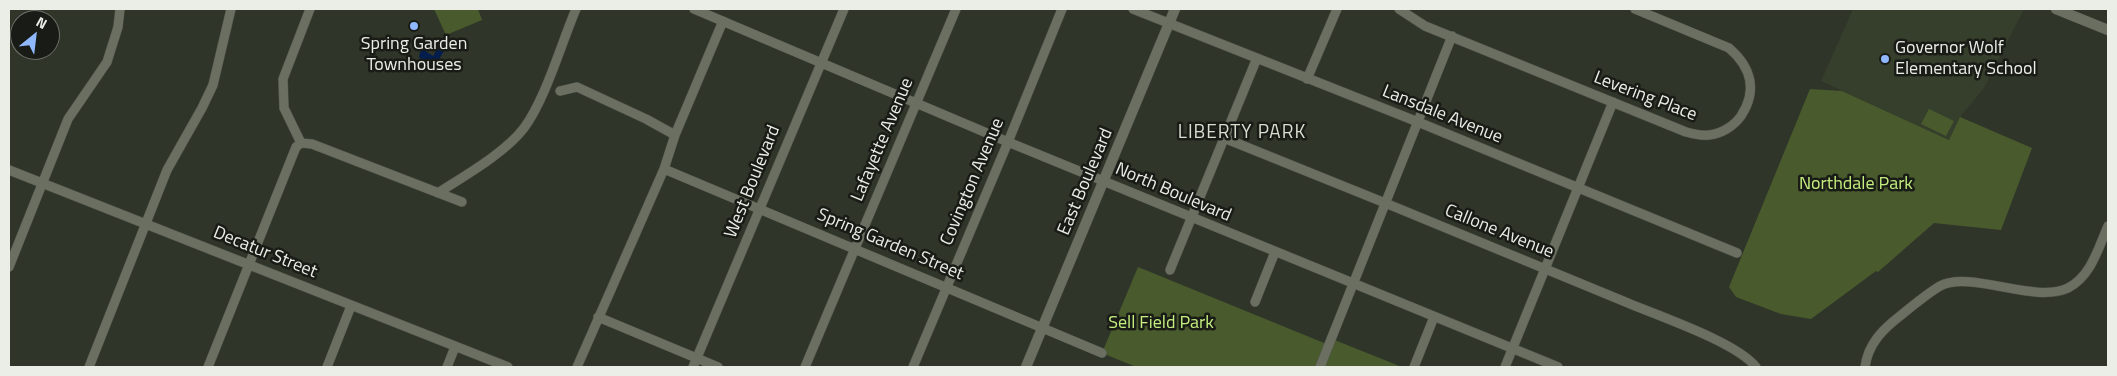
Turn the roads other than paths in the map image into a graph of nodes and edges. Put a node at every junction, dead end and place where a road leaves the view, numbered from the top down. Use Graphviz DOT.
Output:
graph roads {
  1 [pos="120,9"];
  2 [pos="231,9"];
  3 [pos="310,9"];
  4 [pos="576,9"];
  5 [pos="694,9"];
  6 [pos="844,9"];
  7 [pos="956,9"];
  8 [pos="1062,9"];
  9 [pos="1133,9"];
  10 [pos="1176,9"];
  11 [pos="1337,9"];
  12 [pos="1399,9"];
  13 [pos="1638,9"];
  14 [pos="2056,9"];
  15 [pos="723,21"];
  16 [pos="1169,24"];
  17 [pos="2108,30"];
  18 [pos="1452,36"];
  19 [pos="1256,58"];
  20 [pos="820,62"];
  21 [pos="1307,78"];
  22 [pos="560,91"];
  23 [pos="1614,102"];
  24 [pos="917,104"];
  25 [pos="1418,122"];
  26 [pos="675,135"];
  27 [pos="1224,138"];
  28 [pos="1008,142"];
  29 [pos="301,143"];
  30 [pos="664,169"];
  31 [pos="9,170"];
  32 [pos="1104,181"];
  33 [pos="43,183"];
  34 [pos="1578,188"];
  35 [pos="438,193"];
  36 [pos="462,202"];
  37 [pos="1385,203"];
  38 [pos="760,209"];
  39 [pos="1191,218"];
  40 [pos="145,224"];
  41 [pos="2108,226"];
  42 [pos="855,248"];
  43 [pos="1275,252"];
  44 [pos="1737,253"];
  45 [pos="248,264"];
  46 [pos="9,267"];
  47 [pos="1546,268"];
  48 [pos="1170,270"];
  49 [pos="1353,285"];
  50 [pos="947,287"];
  51 [pos="1255,302"];
  52 [pos="351,306"];
  53 [pos="1434,317"];
  54 [pos="598,318"];
  55 [pos="1043,328"];
  56 [pos="456,347"];
  57 [pos="1512,349"];
  58 [pos="1102,353"];
  59 [pos="695,363"];
  60 [pos="89,367"];
  61 [pos="208,367"];
  62 [pos="327,367"];
  63 [pos="447,367"];
  64 [pos="508,367"];
  65 [pos="577,367"];
  66 [pos="718,367"];
  67 [pos="805,367"];
  68 [pos="913,367"];
  69 [pos="1026,367"];
  70 [pos="1320,367"];
  71 [pos="1414,367"];
  72 [pos="1505,367"];
  73 [pos="1558,367"];
  74 [pos="1756,367"];
  75 [pos="1865,367"];
  1 -- 33 [label="street"];
  2 -- 40 [label="street"];
  3 -- 29 [label="street"];
  4 -- 35 [label="street"];
  5 -- 15 [label="street, North Boulevard"];
  6 -- 20 [label="street, West Boulevard"];
  7 -- 24 [label="street, Lafayette Avenue"];
  8 -- 28 [label="street, Covington Avenue"];
  9 -- 16 [label="street, Lansdale Avenue"];
  10 -- 16 [label="street, East Boulevard"];
  11 -- 21 [label="street"];
  12 -- 18 [label="street, Levering Place"];
  13 -- 23 [label="street, Levering Place"];
  14 -- 17 [label="street"];
  15 -- 20 [label="street, North Boulevard"];
  15 -- 26 [label="street"];
  16 -- 19 [label="street, Lansdale Avenue"];
  16 -- 32 [label="street, East Boulevard"];
  18 -- 23 [label="street, Levering Place"];
  18 -- 25 [label="street"];
  19 -- 21 [label="street, Lansdale Avenue"];
  19 -- 27 [label="street"];
  20 -- 24 [label="street, North Boulevard"];
  20 -- 38 [label="street, West Boulevard"];
  21 -- 25 [label="street, Lansdale Avenue"];
  22 -- 26 [label="street"];
  23 -- 34 [label="street"];
  24 -- 28 [label="street, North Boulevard"];
  24 -- 42 [label="street, Lafayette Avenue"];
  25 -- 34 [label="street, Lansdale Avenue"];
  25 -- 37 [label="street"];
  26 -- 30 [label="street"];
  27 -- 37 [label="street, Callone Avenue"];
  27 -- 39 [label="street"];
  28 -- 32 [label="street, North Boulevard"];
  28 -- 50 [label="street, Covington Avenue"];
  29 -- 35 [label="street"];
  29 -- 45 [label="street"];
  30 -- 38 [label="street, Spring Garden Street"];
  30 -- 54 [label="street"];
  31 -- 33 [label="street, Decatur Street"];
  32 -- 39 [label="street, North Boulevard"];
  32 -- 55 [label="street, East Boulevard"];
  33 -- 40 [label="street, Decatur Street"];
  33 -- 46 [label="street"];
  34 -- 44 [label="street, Lansdale Avenue"];
  34 -- 47 [label="street"];
  35 -- 36 [label="street"];
  37 -- 47 [label="street, Callone Avenue"];
  37 -- 49 [label="street"];
  38 -- 42 [label="street, Spring Garden Street"];
  38 -- 59 [label="street, West Boulevard"];
  39 -- 43 [label="street, North Boulevard"];
  39 -- 48 [label="street"];
  40 -- 45 [label="street, Decatur Street"];
  40 -- 60 [label="street"];
  41 -- 75 [label="street"];
  42 -- 50 [label="street, Spring Garden Street"];
  42 -- 67 [label="street, Lafayette Avenue"];
  43 -- 49 [label="street, North Boulevard"];
  43 -- 51 [label="street"];
  45 -- 52 [label="street, Decatur Street"];
  45 -- 61 [label="street"];
  47 -- 57 [label="street"];
  47 -- 74 [label="street, Callone Avenue"];
  49 -- 53 [label="street, North Boulevard"];
  49 -- 70 [label="street"];
  50 -- 55 [label="street, Spring Garden Street"];
  50 -- 68 [label="street, Covington Avenue"];
  52 -- 56 [label="street, Decatur Street"];
  52 -- 62 [label="street"];
  53 -- 57 [label="street, North Boulevard"];
  53 -- 71 [label="street"];
  54 -- 59 [label="street"];
  54 -- 65 [label="street"];
  55 -- 58 [label="street, Spring Garden Street"];
  55 -- 69 [label="street, East Boulevard"];
  56 -- 63 [label="street"];
  56 -- 64 [label="street, Decatur Street"];
  57 -- 72 [label="street"];
  57 -- 73 [label="street, North Boulevard"];
  59 -- 66 [label="street"];
}
